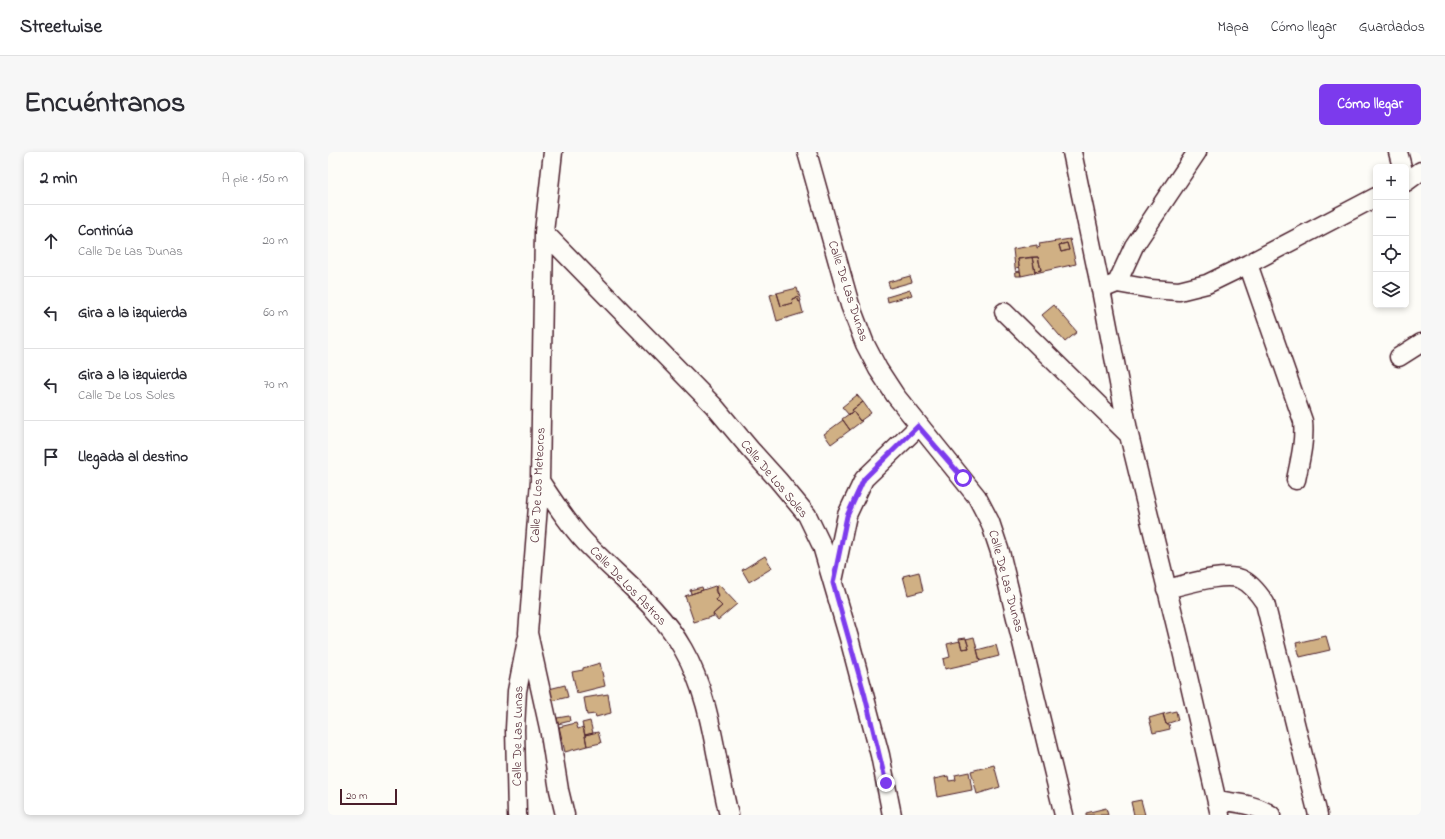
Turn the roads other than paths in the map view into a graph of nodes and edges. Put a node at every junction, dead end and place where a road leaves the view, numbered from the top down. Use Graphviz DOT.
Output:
graph roads {
  1 [pos="553,152"];
  2 [pos="808,152"];
  3 [pos="1072,152"];
  4 [pos="1197,152"];
  5 [pos="1398,152"];
  6 [pos="1401,164"];
  7 [pos="1421,171"];
  8 [pos="1409,180"];
  9 [pos="1373,199"];
  10 [pos="544,232"];
  11 [pos="1248,264"];
  12 [pos="1109,286"];
  13 [pos="1004,312"];
  14 [pos="1421,343"];
  15 [pos="1399,357"];
  16 [pos="918,426"];
  17 [pos="1129,435"];
  18 [pos="1296,480"];
  19 [pos="540,481"];
  20 [pos="833,583"];
  21 [pos="1166,589"];
  22 [pos="528,634"];
  23 [pos="1218,807"];
  24 [pos="517,815"];
  25 [pos="565,815"];
  26 [pos="729,815"];
  27 [pos="892,815"];
  28 [pos="1064,815"];
  29 [pos="1271,815"];
  30 [pos="1318,815"];
  1 -- 10 [label="street, Calle De Los Meteoros"];
  2 -- 16 [label="street, Calle De Las Dunas"];
  3 -- 12 [label="street"];
  4 -- 12 [label="street"];
  5 -- 6 [label="street"];
  7 -- 8 [label="street"];
  9 -- 11 [label="street"];
  10 -- 19 [label="street, Calle De Los Meteoros"];
  10 -- 20 [label="street, Calle De Los Soles"];
  11 -- 12 [label="street"];
  11 -- 18 [label="street"];
  12 -- 17 [label="street"];
  13 -- 17 [label="street"];
  14 -- 15 [label="street"];
  16 -- 20 [label="street"];
  16 -- 28 [label="street, Calle De Las Dunas"];
  17 -- 21 [label="street"];
  19 -- 22 [label="street, Calle De Los Meteoros"];
  19 -- 26 [label="street, Calle De Los Astros"];
  20 -- 27 [label="street, Calle De Los Soles"];
  21 -- 23 [label="street"];
  21 -- 30 [label="street"];
  22 -- 24 [label="street, Calle De Las Lunas"];
  22 -- 25 [label="street, Calle De Los Meteoros"];
  23 -- 29 [label="street"];
}
